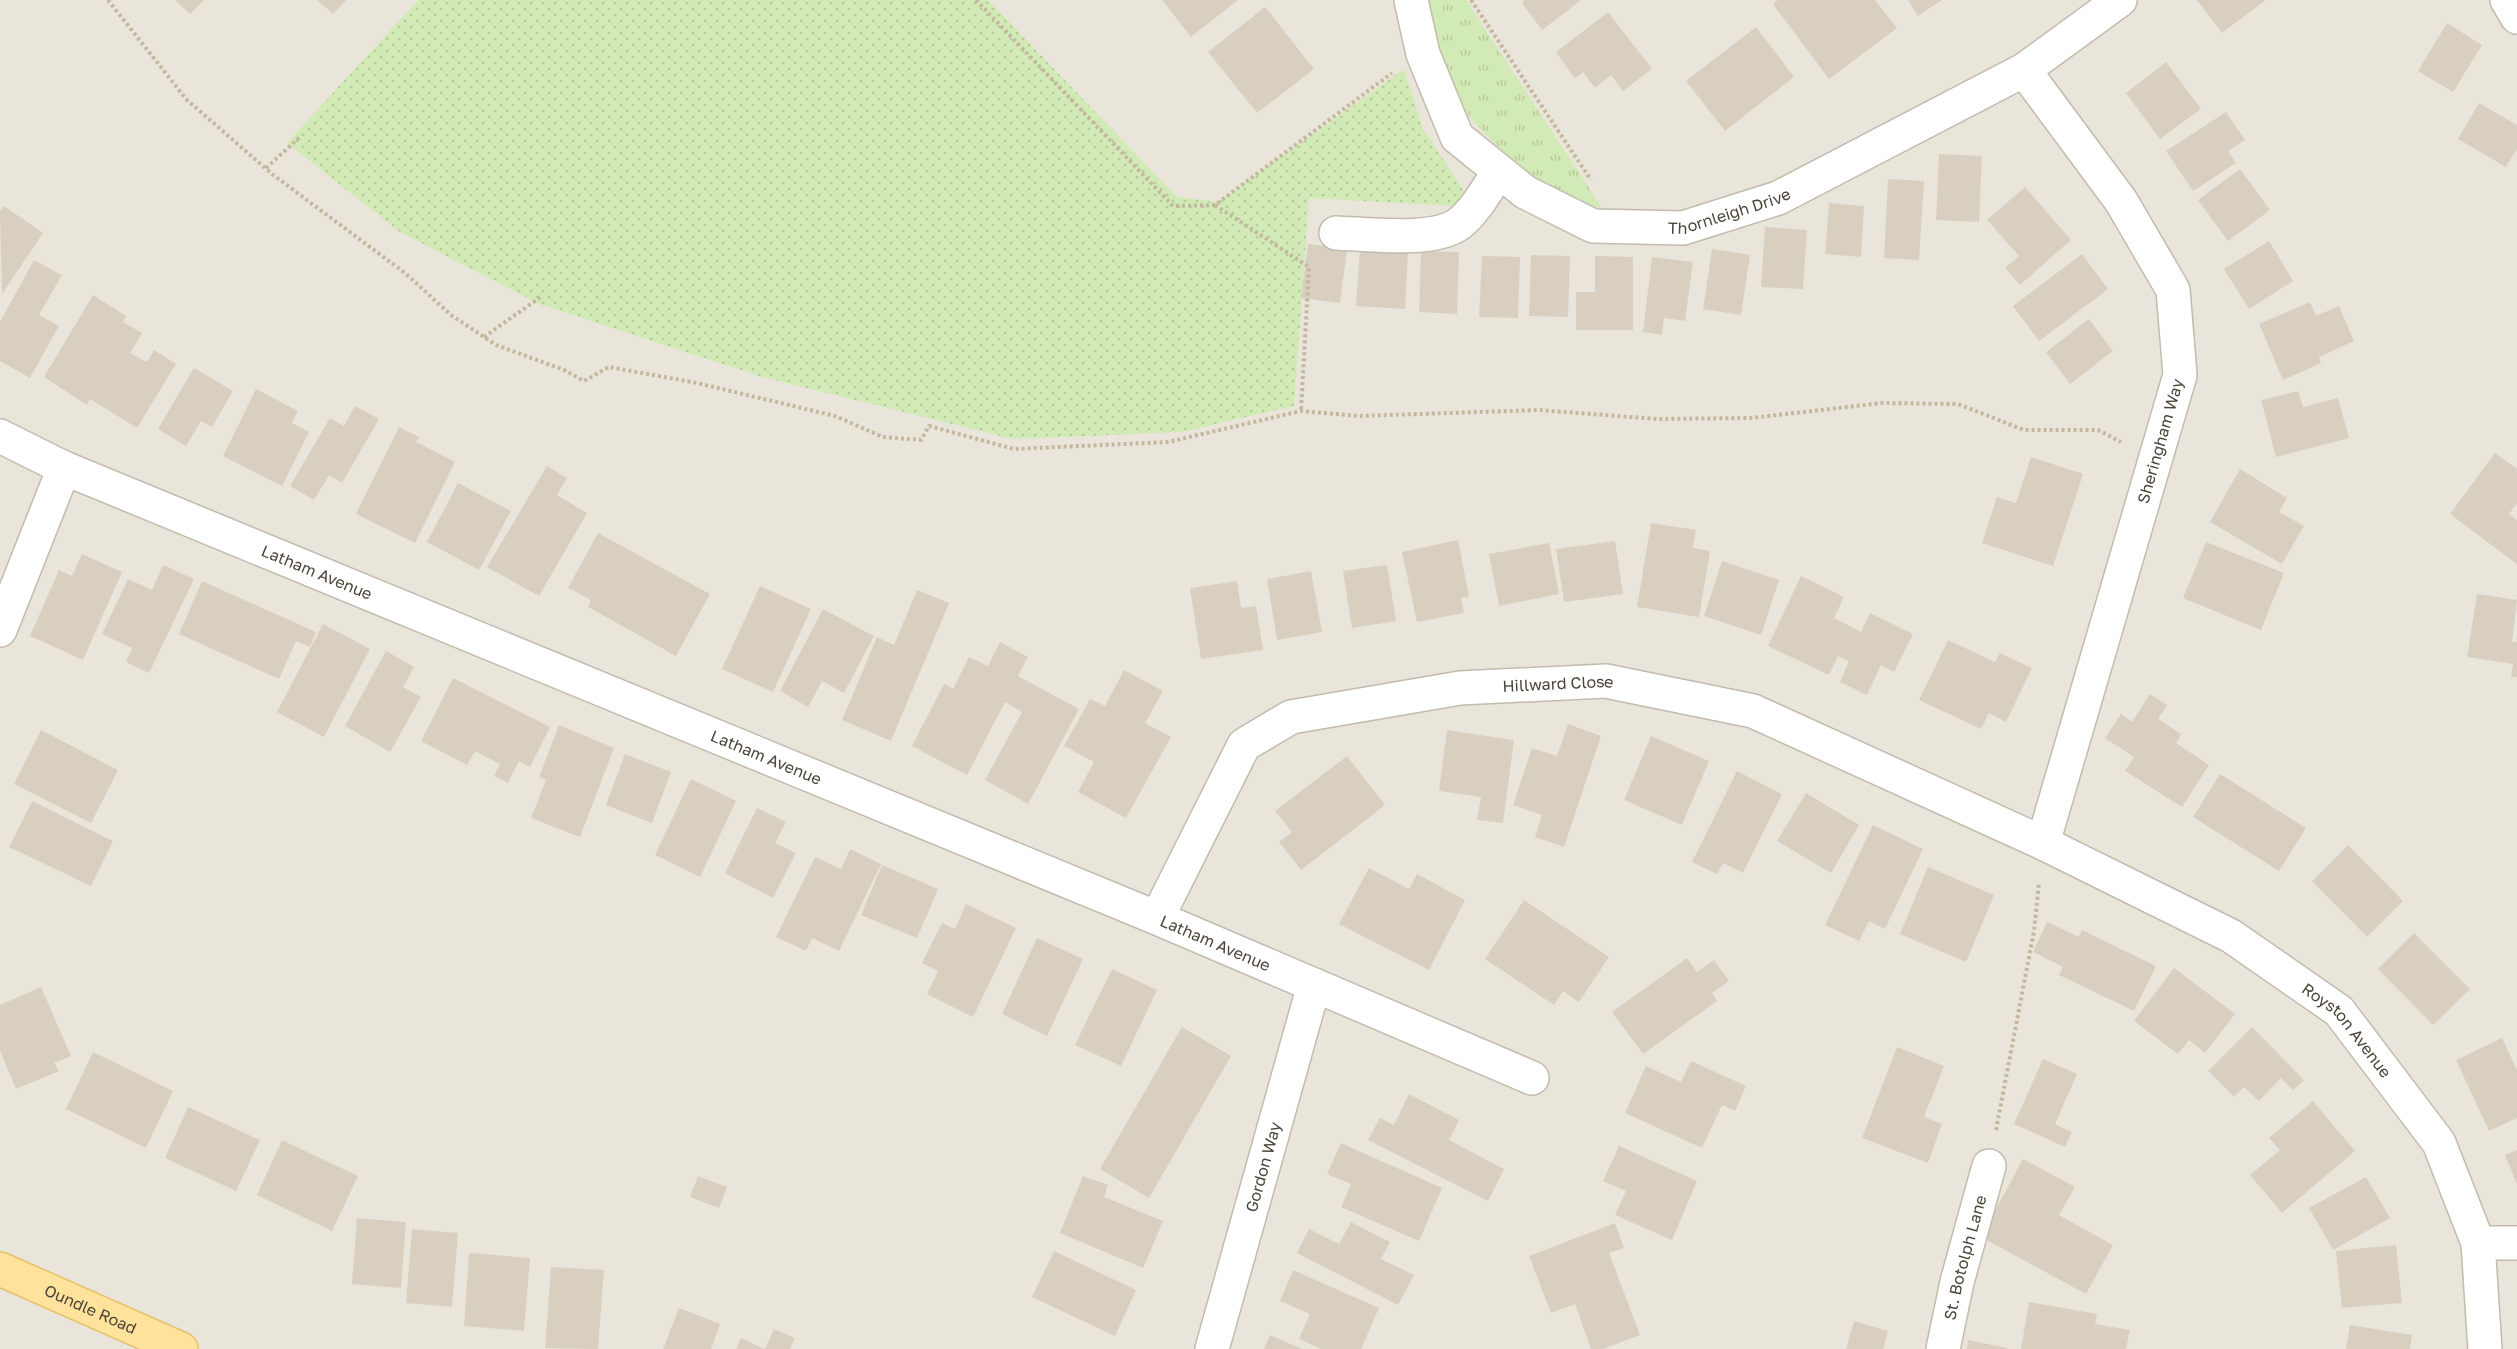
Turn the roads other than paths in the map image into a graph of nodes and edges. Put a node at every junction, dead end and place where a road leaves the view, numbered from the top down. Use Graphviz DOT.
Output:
graph roads {
  1 [pos="1411,0"];
  2 [pos="2120,0"];
  3 [pos="2507,0"];
  4 [pos="2517,17"];
  5 [pos="2024,70"];
  6 [pos="1499,171"];
  7 [pos="1336,233"];
  8 [pos="0,436"];
  9 [pos="64,468"];
  10 [pos="0,630"];
  11 [pos="2043,843"];
  12 [pos="1157,918"];
  13 [pos="1314,985"];
  14 [pos="1532,1078"];
  15 [pos="1989,1166"];
  16 [pos="2478,1243"];
  17 [pos="2517,1243"];
  18 [pos="0,1269"];
  19 [pos="181,1349"];
  20 [pos="1212,1349"];
  21 [pos="1943,1349"];
  22 [pos="2485,1349"];
  1 -- 6 [label="street, Thornleigh Drive"];
  2 -- 5 [label="street, Thornleigh Drive"];
  3 -- 4 [label="street"];
  5 -- 6 [label="street, Thornleigh Drive"];
  5 -- 11 [label="street, Sheringham Way"];
  6 -- 7 [label="street"];
  8 -- 9 [label="street, Latham Avenue"];
  9 -- 10 [label="street"];
  9 -- 12 [label="street, Latham Avenue"];
  11 -- 12 [label="street, Hillward Close"];
  11 -- 16 [label="street, Royston Avenue"];
  12 -- 13 [label="street, Latham Avenue"];
  13 -- 14 [label="street, Latham Avenue"];
  13 -- 20 [label="street, Gordon Way"];
  15 -- 21 [label="street, St. Botolph Lane"];
  16 -- 17 [label="street"];
  16 -- 22 [label="street, Royston Avenue"];
  18 -- 19 [label="main road, Oundle Road"];
}
